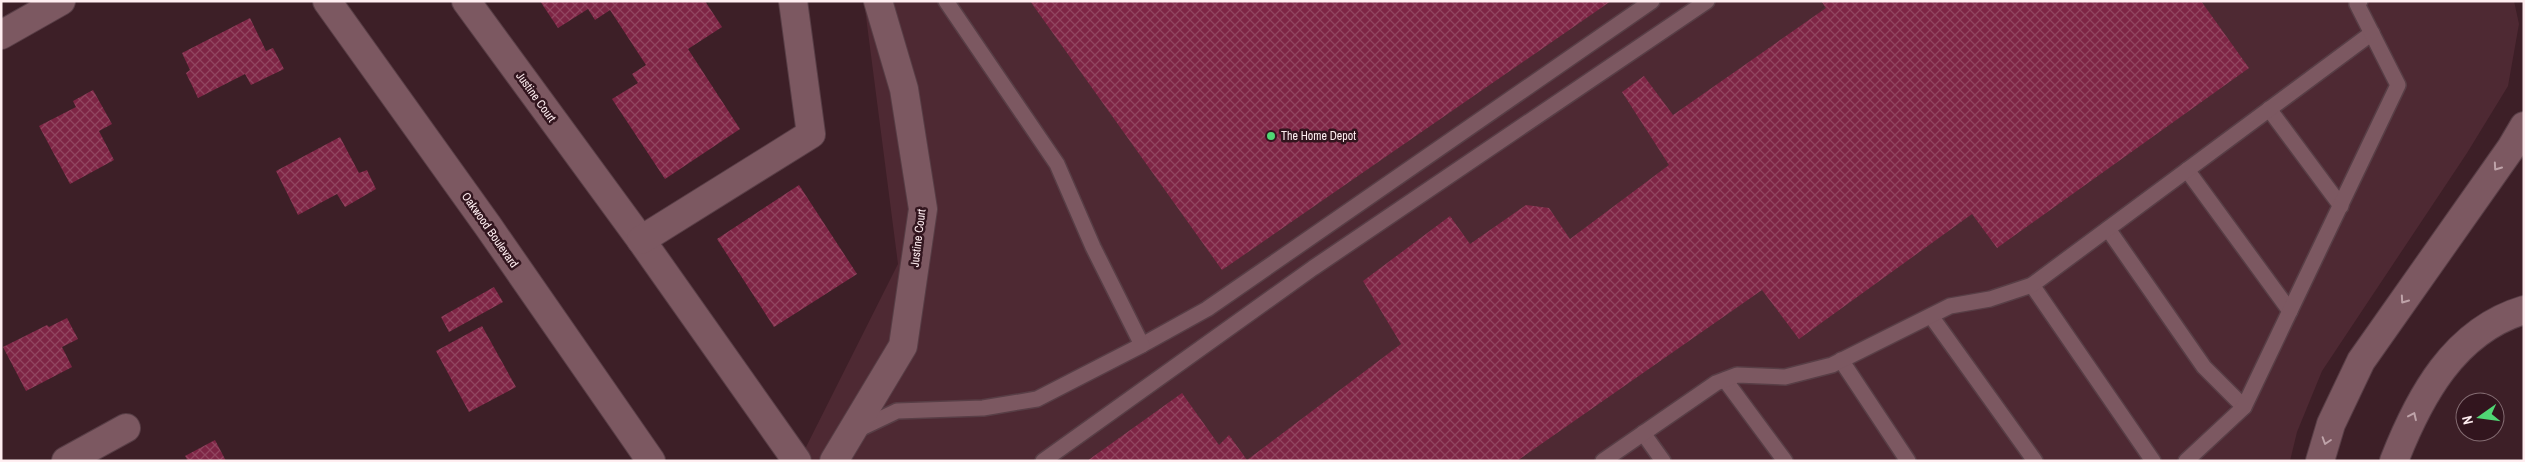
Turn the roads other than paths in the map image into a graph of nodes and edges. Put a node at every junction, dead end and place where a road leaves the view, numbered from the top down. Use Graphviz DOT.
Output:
graph roads {
  1 [pos="61,1"];
  2 [pos="327,1"];
  3 [pos="466,1"];
  4 [pos="793,1"];
  5 [pos="878,1"];
  6 [pos="946,1"];
  7 [pos="1652,1"];
  8 [pos="1707,1"];
  9 [pos="2358,2"];
  10 [pos="2372,33"];
  11 [pos="1,35"];
  12 [pos="2269,109"];
  13 [pos="2524,126"];
  14 [pos="2187,170"];
  15 [pos="2340,206"];
  16 [pos="2108,229"];
  17 [pos="641,240"];
  18 [pos="2032,285"];
  19 [pos="2524,310"];
  20 [pos="2290,311"];
  21 [pos="1931,316"];
  22 [pos="1142,345"];
  23 [pos="1841,360"];
  24 [pos="1725,380"];
  25 [pos="2244,407"];
  26 [pos="126,428"];
  27 [pos="851,432"];
  28 [pos="1643,433"];
  29 [pos="2204,444"];
  30 [pos="66,461"];
  31 [pos="651,461"];
  32 [pos="797,461"];
  33 [pos="834,461"];
  34 [pos="1043,461"];
  35 [pos="1603,461"];
  36 [pos="1663,461"];
  37 [pos="1785,461"];
  38 [pos="1908,461"];
  39 [pos="2035,461"];
  40 [pos="2153,461"];
  41 [pos="2186,461"];
  42 [pos="2206,461"];
  43 [pos="2320,461"];
  44 [pos="2394,461"];
  1 -- 11 [label="street"];
  2 -- 31 [label="street, Oakwood Boulevard"];
  3 -- 17 [label="street, Justine Court"];
  4 -- 17 [label="street"];
  5 -- 27 [label="street, Justine Court"];
  6 -- 22 [label="lane"];
  7 -- 22 [label="lane"];
  8 -- 34 [label="lane"];
  9 -- 10 [label="lane"];
  10 -- 12 [label="lane"];
  10 -- 15 [label="lane"];
  12 -- 14 [label="lane"];
  12 -- 15 [label="lane"];
  13 -- 43 [label="street, one-way"];
  14 -- 16 [label="lane"];
  14 -- 20 [label="lane"];
  15 -- 20 [label="lane"];
  16 -- 18 [label="lane"];
  16 -- 25 [label="lane"];
  17 -- 32 [label="street, Justine Court"];
  18 -- 21 [label="lane"];
  18 -- 40 [label="lane"];
  44 -- 19 [label="street, one-way"];
  20 -- 25 [label="lane"];
  21 -- 23 [label="lane"];
  21 -- 39 [label="lane"];
  22 -- 27 [label="lane"];
  23 -- 24 [label="lane"];
  23 -- 38 [label="lane"];
  24 -- 28 [label="lane"];
  24 -- 37 [label="lane"];
  25 -- 29 [label="lane"];
  26 -- 30 [label="street"];
  27 -- 33 [label="street, Justine Court"];
  28 -- 35 [label="lane"];
  28 -- 36 [label="lane"];
  29 -- 41 [label="lane"];
  29 -- 42 [label="lane"];
}
